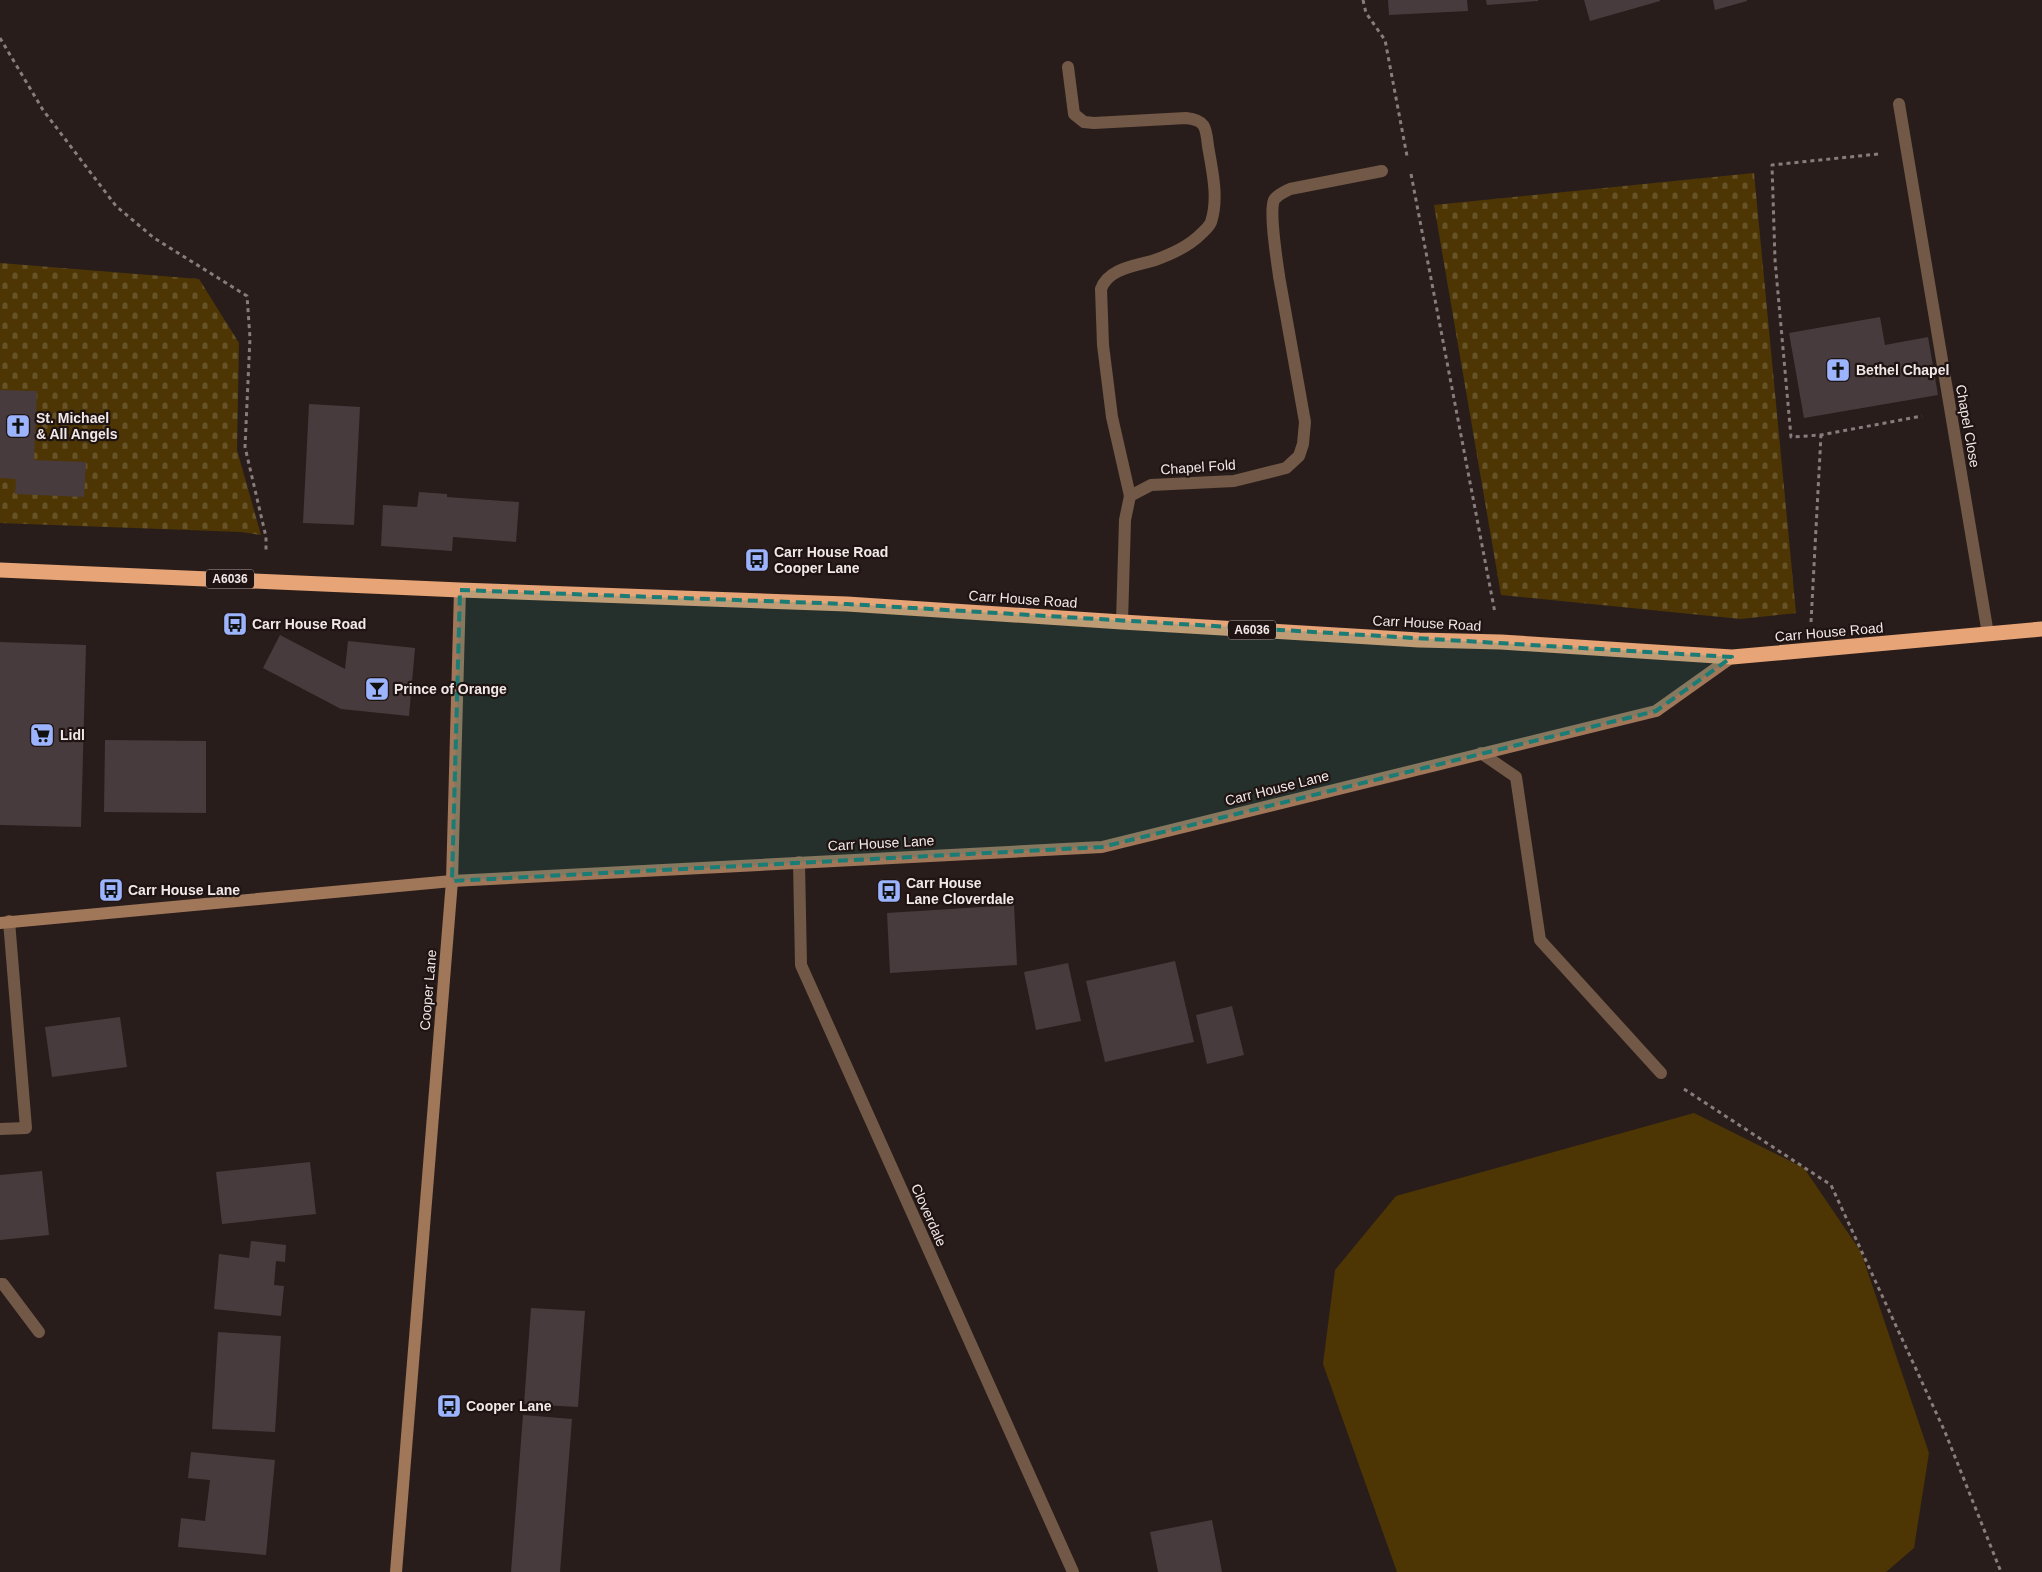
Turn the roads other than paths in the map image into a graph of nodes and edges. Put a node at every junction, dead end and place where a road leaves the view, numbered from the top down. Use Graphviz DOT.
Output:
graph roads {
  1 [pos="1068,66"];
  2 [pos="1899,104"];
  3 [pos="1382,171"];
  4 [pos="1130,496"];
  5 [pos="0,570"];
  6 [pos="460,590"];
  7 [pos="1122,622"];
  8 [pos="2042,630"];
  9 [pos="1988,634"];
  10 [pos="1732,657"];
  11 [pos="1481,753"];
  12 [pos="799,862"];
  13 [pos="452,880"];
  14 [pos="5,922"];
  15 [pos="1661,1074"];
  16 [pos="0,1129"];
  17 [pos="0,1284"];
  18 [pos="39,1332"];
  19 [pos="396,1572"];
  20 [pos="1073,1572"];
  1 -- 4 [label="street"];
  2 -- 9 [label="street, Chapel Close"];
  3 -- 4 [label="street, Chapel Fold"];
  4 -- 7 [label="street"];
  5 -- 6 [label="highway, Carr House Road / A6036"];
  6 -- 7 [label="highway, Carr House Road / A6036"];
  6 -- 13 [label="street, Cooper Lane"];
  7 -- 10 [label="highway, Carr House Road / A6036"];
  8 -- 9 [label="highway, Carr House Road / A6036"];
  9 -- 10 [label="highway, Carr House Road / A6036"];
  10 -- 11 [label="street, Carr House Lane"];
  11 -- 12 [label="street, Carr House Lane"];
  11 -- 15 [label="street"];
  12 -- 13 [label="street, Carr House Lane"];
  12 -- 20 [label="street, Cloverdale"];
  13 -- 14 [label="street, Carr House Lane"];
  13 -- 19 [label="street, Cooper Lane"];
  14 -- 16 [label="street"];
  17 -- 18 [label="street"];
}
